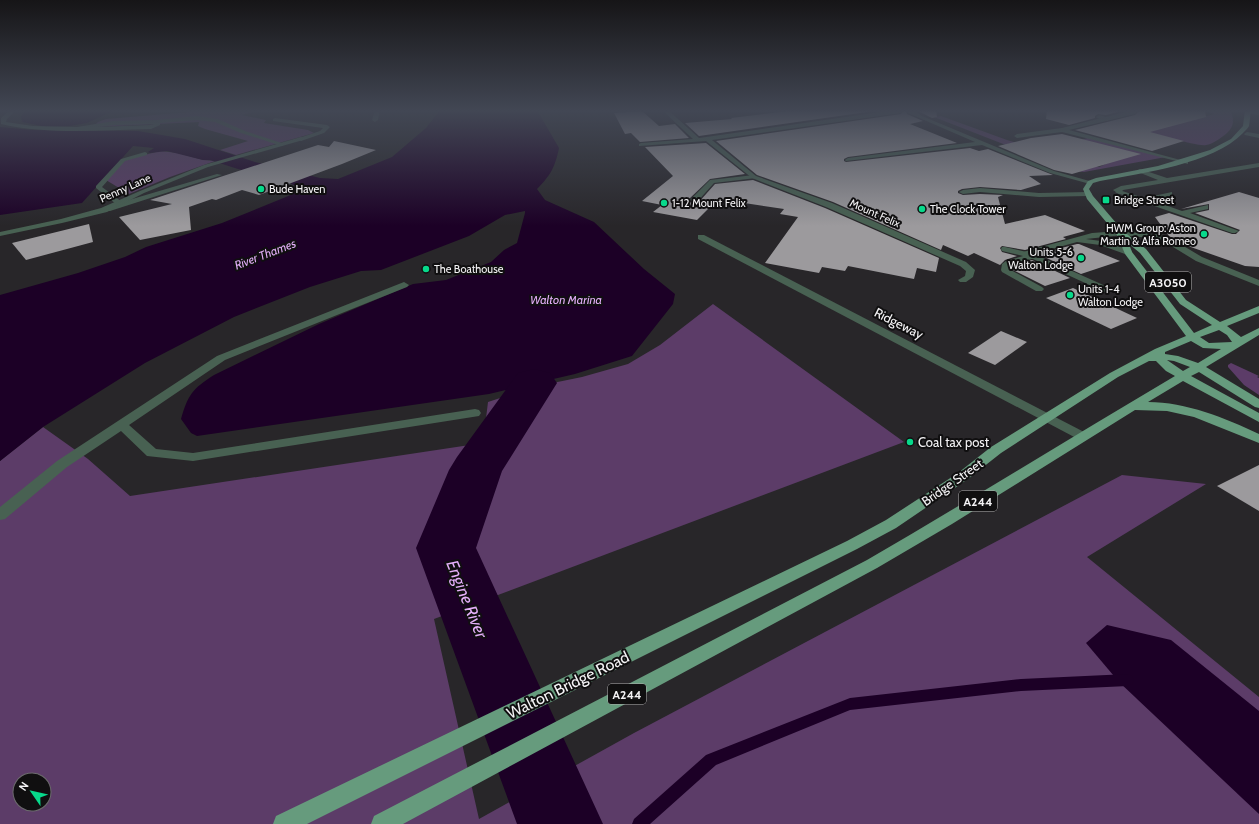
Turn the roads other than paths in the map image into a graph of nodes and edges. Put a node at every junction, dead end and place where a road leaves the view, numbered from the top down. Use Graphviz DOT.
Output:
graph roads {
  1 [pos="267,148"];
  2 [pos="719,148"];
  3 [pos="930,148"];
  4 [pos="998,148"];
  5 [pos="1131,148"];
  6 [pos="1228,148"];
  7 [pos="145,154"];
  8 [pos="848,160"];
  9 [pos="1186,163"];
  10 [pos="1259,165"];
  11 [pos="1140,171"];
  12 [pos="219,175"];
  13 [pos="754,177"];
  14 [pos="1168,181"];
  15 [pos="1090,182"];
  16 [pos="963,192"];
  17 [pos="1088,194"];
  18 [pos="1168,194"];
  19 [pos="694,200"];
  20 [pos="1143,200"];
  21 [pos="118,202"];
  22 [pos="1205,207"];
  23 [pos="104,210"];
  24 [pos="1183,213"];
  25 [pos="1235,231"];
  26 [pos="1120,233"];
  27 [pos="0,234"];
  28 [pos="701,237"];
  29 [pos="1071,241"];
  30 [pos="1005,248"];
  31 [pos="1128,252"];
  32 [pos="1029,255"];
  33 [pos="963,280"];
  34 [pos="1259,283"];
  35 [pos="404,285"];
  36 [pos="1040,289"];
  37 [pos="1107,290"];
  38 [pos="1259,309"];
  39 [pos="1220,326"];
  40 [pos="1259,331"];
  41 [pos="1192,337"];
  42 [pos="1236,345"];
  43 [pos="1159,354"];
  44 [pos="1198,368"];
  45 [pos="1182,377"];
  46 [pos="1259,404"];
  47 [pos="1132,406"];
  48 [pos="475,413"];
  49 [pos="1047,417"];
  50 [pos="1259,418"];
  51 [pos="122,425"];
  52 [pos="1082,436"];
  53 [pos="1259,439"];
  54 [pos="0,514"];
  55 [pos="852,545"];
  56 [pos="284,824"];
  57 [pos="382,824"];
  1 -- 21 [label="street, Penny Lane"];
  2 -- 13 [label="street"];
  3 -- 8 [label="street"];
  4 -- 15 [label="street"];
  5 -- 9 [label="street"];
  6 -- 9 [label="main road"];
  7 -- 21 [label="street"];
  9 -- 11 [label="main road"];
  10 -- 14 [label="street"];
  11 -- 14 [label="street"];
  11 -- 15 [label="main road"];
  12 -- 23 [label="street"];
  13 -- 19 [label="street"];
  13 -- 33 [label="street, Mount Felix"];
  14 -- 20 [label="street"];
  15 -- 17 [label="main road"];
  16 -- 17 [label="street"];
  17 -- 26 [label="main road, A3050"];
  18 -- 20 [label="street"];
  20 -- 24 [label="street"];
  21 -- 23 [label="street, Penny Lane"];
  22 -- 24 [label="street"];
  23 -- 27 [label="street, Penny Lane"];
  24 -- 25 [label="street"];
  26 -- 29 [label="street"];
  26 -- 31 [label="main road, A3050"];
  26 -- 34 [label="street"];
  26 -- 39 [label="main road, A3050"];
  28 -- 49 [label="street, Ridgeway"];
  29 -- 31 [label="street"];
  29 -- 32 [label="street"];
  30 -- 32 [label="street"];
  31 -- 41 [label="main road, A3050"];
  32 -- 36 [label="street"];
  32 -- 37 [label="street"];
  35 -- 51 [label="street"];
  38 -- 39 [label="main road"];
  39 -- 41 [label="main road"];
  39 -- 42 [label="main road, A3050"];
  40 -- 42 [label="main road, A244"];
  41 -- 42 [label="main road, A3050"];
  41 -- 43 [label="main road"];
  42 -- 44 [label="main road, A244"];
  43 -- 44 [label="main road"];
  43 -- 45 [label="main road"];
  43 -- 49 [label="main road, Bridge Street / A244"];
  44 -- 45 [label="main road, A244"];
  44 -- 46 [label="main road"];
  45 -- 47 [label="main road, A244"];
  45 -- 50 [label="main road"];
  47 -- 52 [label="main road, A244"];
  47 -- 53 [label="main road"];
  48 -- 51 [label="street"];
  49 -- 52 [label="street, Ridgeway"];
  49 -- 55 [label="main road, Bridge Street / A244"];
  51 -- 54 [label="street"];
  52 -- 57 [label="main road, A244"];
  55 -- 56 [label="main road, Walton Bridge Road / A244"];
}
